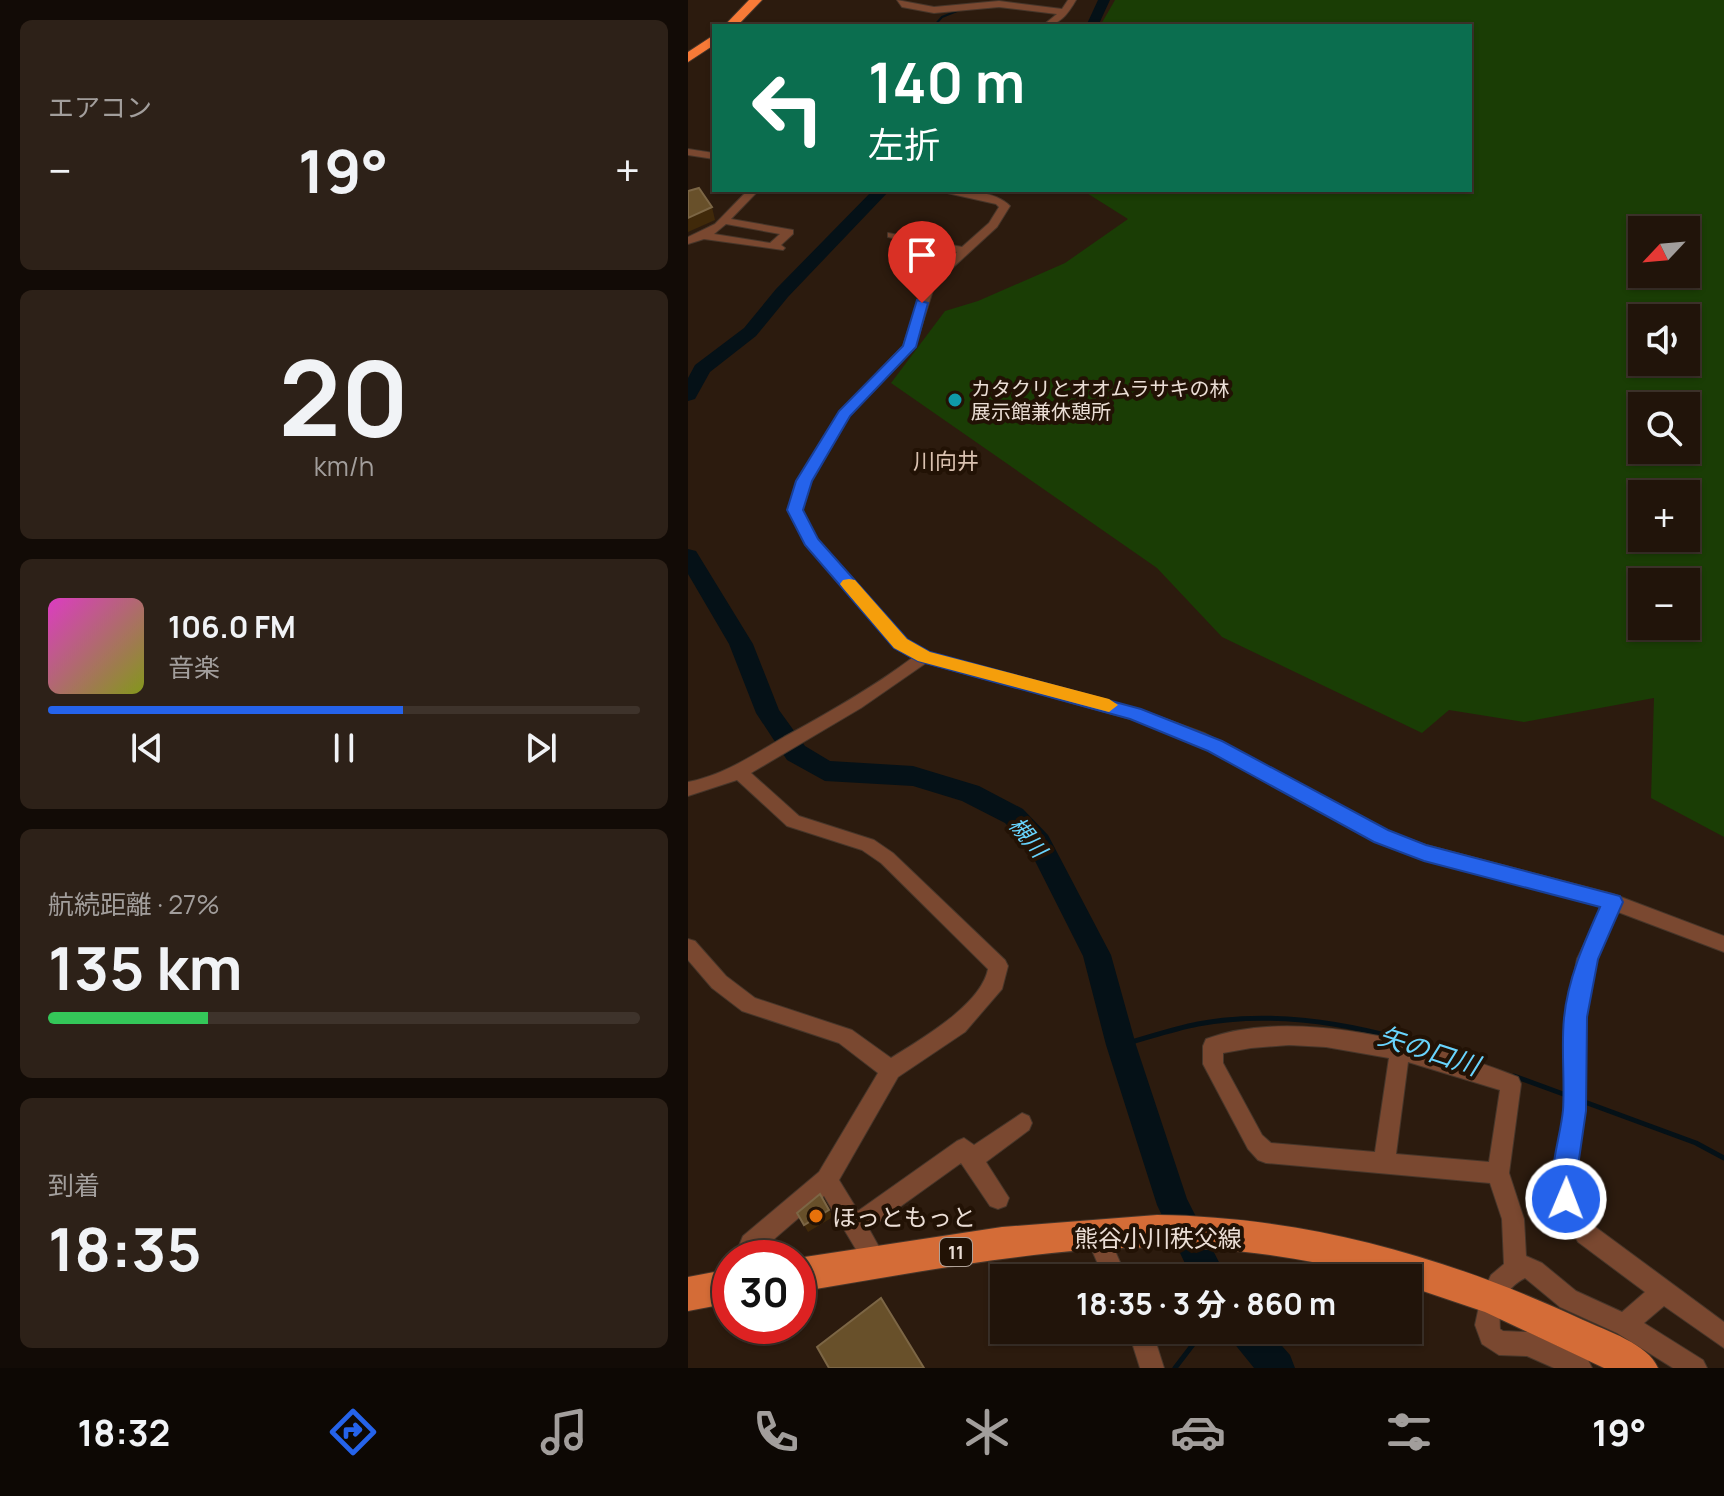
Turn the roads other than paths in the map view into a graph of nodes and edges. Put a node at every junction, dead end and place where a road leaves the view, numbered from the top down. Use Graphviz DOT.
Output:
graph roads {
  1 [pos="756,0"];
  2 [pos="901,0"];
  3 [pos="1072,0"];
  4 [pos="1065,12"];
  5 [pos="732,24"];
  6 [pos="1049,24"];
  7 [pos="712,40"];
  8 [pos="688,58"];
  9 [pos="688,152"];
  10 [pos="712,156"];
  11 [pos="752,192"];
  12 [pos="950,192"];
  13 [pos="726,221"];
  14 [pos="892,235"];
  15 [pos="704,236"];
  16 [pos="688,241"];
  17 [pos="965,251"];
  18 [pos="924,657"];
  19 [pos="741,770"];
  20 [pos="688,789"];
  21 [pos="1613,902"];
  22 [pos="1724,944"];
  23 [pos="688,947"];
  24 [pos="1400,1050"];
  25 [pos="891,1070"];
  26 [pos="1022,1123"];
  27 [pos="972,1159"];
  28 [pos="1384,1163"];
  29 [pos="1498,1173"];
  30 [pos="827,1180"];
  31 [pos="998,1198"];
  32 [pos="855,1226"];
  33 [pos="1105,1234"];
  34 [pos="756,1240"];
  35 [pos="877,1263"];
  36 [pos="1112,1264"];
  37 [pos="1516,1269"];
  38 [pos="816,1272"];
  39 [pos="712,1289"];
  40 [pos="1663,1291"];
  41 [pos="688,1294"];
  42 [pos="1492,1297"];
  43 [pos="1625,1325"];
  44 [pos="1724,1336"];
  45 [pos="1144,1344"];
  46 [pos="1152,1368"];
  47 [pos="1580,1368"];
  48 [pos="1640,1368"];
  49 [pos="1695,1368"];
  1 -- 5 [label="highway"];
  2 -- 4 [label="street"];
  3 -- 4 [label="street"];
  4 -- 6 [label="street"];
  7 -- 8 [label="highway"];
  9 -- 10 [label="street"];
  11 -- 13 [label="street"];
  12 -- 17 [label="street"];
  13 -- 15 [label="street"];
  13 -- 15 [label="street"];
  14 -- 17 [label="street"];
  15 -- 16 [label="street"];
  17 -- 18 [label="street"];
  18 -- 19 [label="street"];
  18 -- 21 [label="street"];
  19 -- 20 [label="street"];
  19 -- 25 [label="street"];
  21 -- 22 [label="street"];
  21 -- 40 [label="street"];
  23 -- 25 [label="street"];
  24 -- 28 [label="street"];
  24 -- 28 [label="street"];
  24 -- 29 [label="street"];
  25 -- 30 [label="street"];
  26 -- 27 [label="street"];
  27 -- 31 [label="street"];
  27 -- 32 [label="street"];
  28 -- 29 [label="street"];
  29 -- 37 [label="street"];
  30 -- 32 [label="street"];
  30 -- 34 [label="street"];
  32 -- 35 [label="street"];
  33 -- 35 [label="main road, 熊谷小川秩父線 / 11"];
  33 -- 36 [label="street"];
  33 -- 42 [label="main road, 熊谷小川秩父線 / 11"];
  35 -- 38 [label="main road, 熊谷小川秩父線 / 11"];
  37 -- 42 [label="street"];
  37 -- 43 [label="street"];
  39 -- 41 [label="main road"];
  40 -- 43 [label="street"];
  40 -- 44 [label="street"];
  42 -- 47 [label="street"];
  42 -- 48 [label="main road, 熊谷小川秩父線 / 11"];
  43 -- 49 [label="street"];
  45 -- 46 [label="street"];
}
